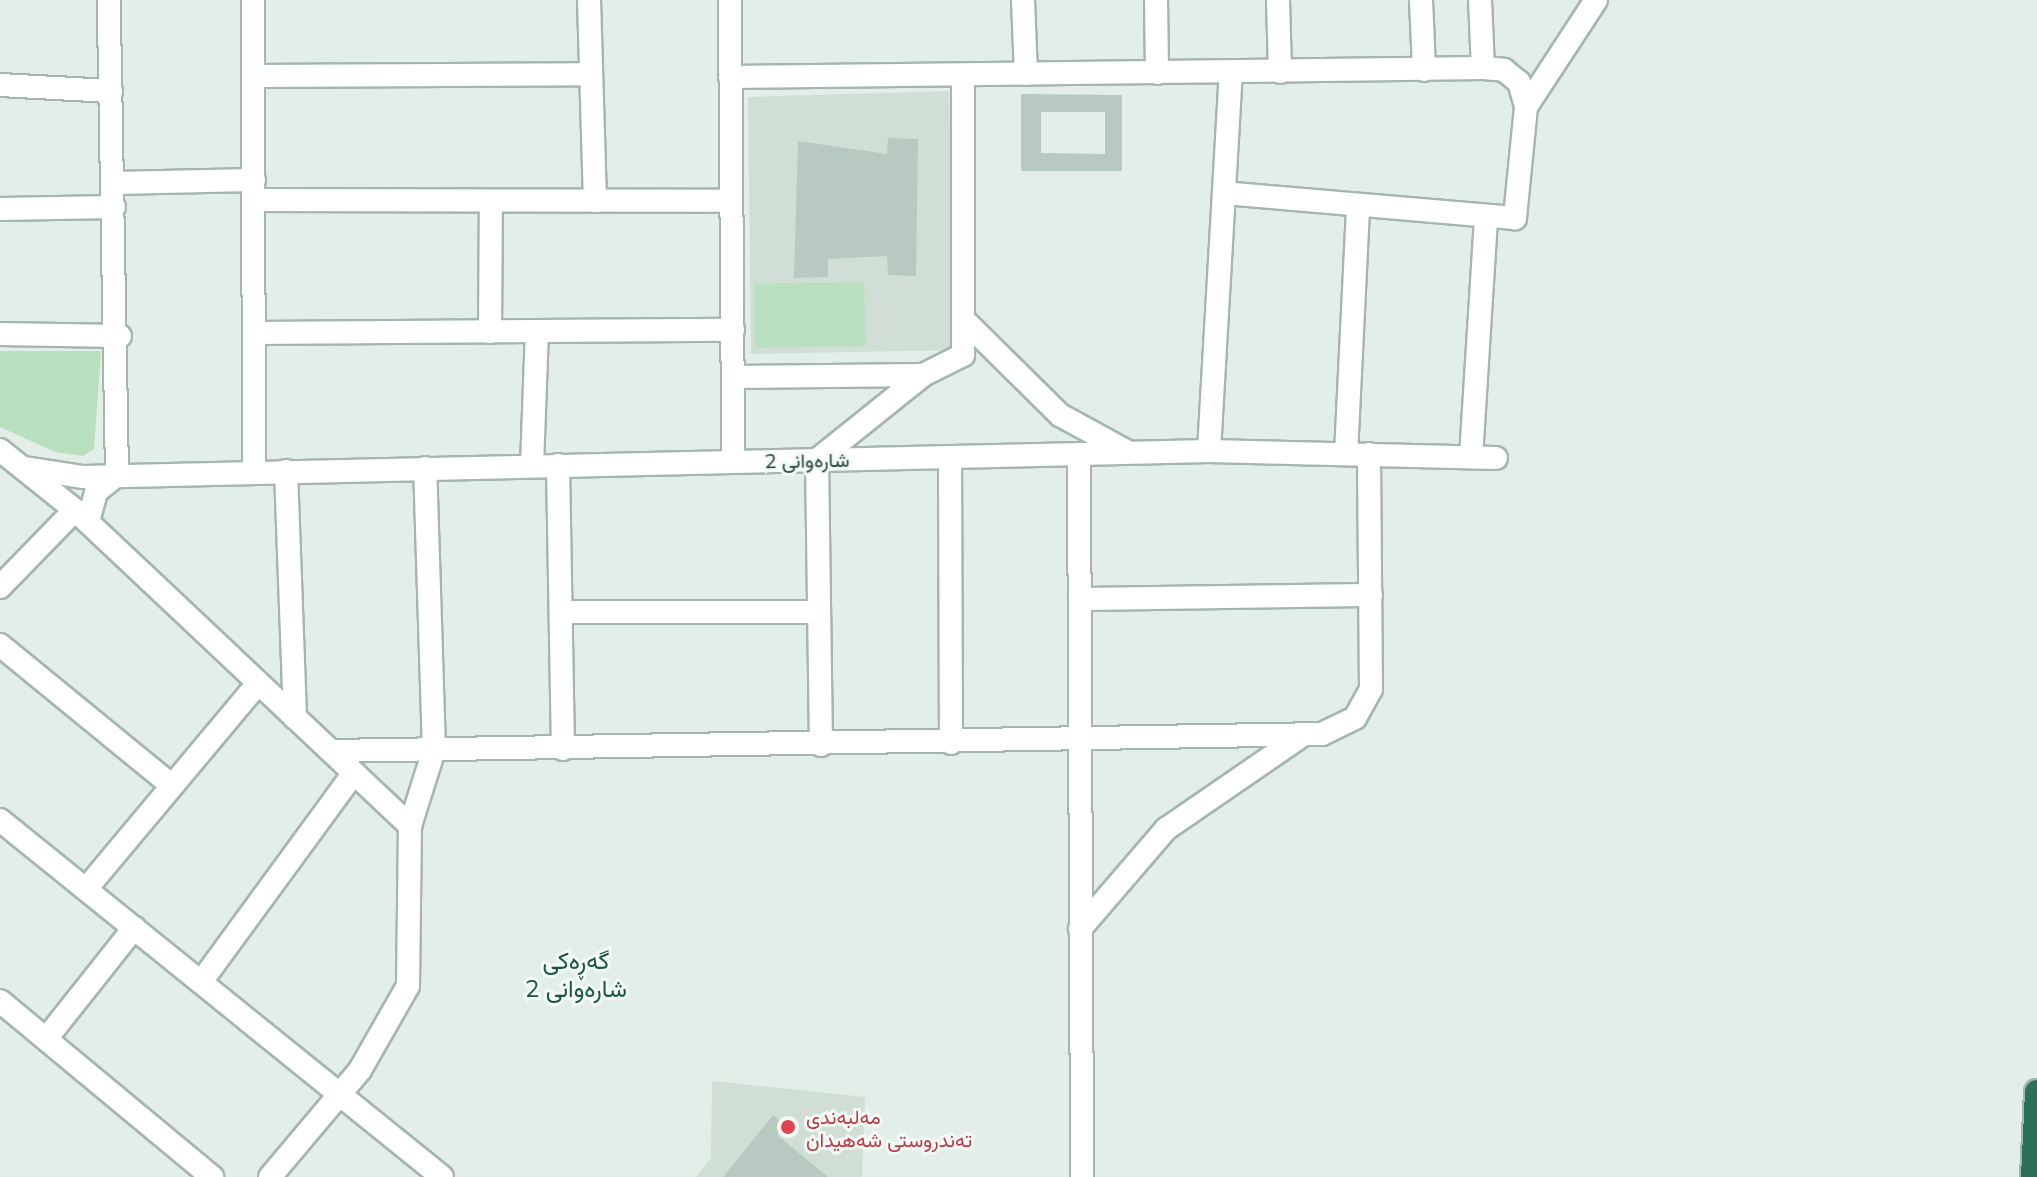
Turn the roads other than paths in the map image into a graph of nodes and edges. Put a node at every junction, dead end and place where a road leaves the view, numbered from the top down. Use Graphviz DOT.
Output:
graph roads {
  1 [pos="109,0"];
  2 [pos="253,0"];
  3 [pos="589,0"];
  4 [pos="730,0"];
  5 [pos="1023,0"];
  6 [pos="1156,0"];
  7 [pos="1278,0"];
  8 [pos="1421,0"];
  9 [pos="1480,0"];
  10 [pos="1596,0"];
  11 [pos="1483,68"];
  12 [pos="1424,70"];
  13 [pos="1231,72"];
  14 [pos="1280,72"];
  15 [pos="1157,73"];
  16 [pos="590,74"];
  17 [pos="1026,74"];
  18 [pos="963,75"];
  19 [pos="253,76"];
  20 [pos="730,77"];
  21 [pos="0,85"];
  22 [pos="111,91"];
  23 [pos="1526,107"];
  24 [pos="113,183"];
  25 [pos="254,190"];
  26 [pos="1224,193"];
  27 [pos="491,201"];
  28 [pos="595,201"];
  29 [pos="731,201"];
  30 [pos="1358,206"];
  31 [pos="114,207"];
  32 [pos="0,209"];
  33 [pos="1486,216"];
  34 [pos="967,323"];
  35 [pos="733,330"];
  36 [pos="537,331"];
  37 [pos="490,332"];
  38 [pos="254,333"];
  39 [pos="0,334"];
  40 [pos="120,336"];
  41 [pos="923,375"];
  42 [pos="733,377"];
  43 [pos="0,450"];
  44 [pos="1209,451"];
  45 [pos="1129,453"];
  46 [pos="1079,454"];
  47 [pos="1346,454"];
  48 [pos="1369,454"];
  49 [pos="950,457"];
  50 [pos="1471,457"];
  51 [pos="1496,458"];
  52 [pos="817,460"];
  53 [pos="733,461"];
  54 [pos="558,465"];
  55 [pos="532,466"];
  56 [pos="25,468"];
  57 [pos="425,468"];
  58 [pos="286,471"];
  59 [pos="254,472"];
  60 [pos="117,475"];
  61 [pos="81,516"];
  62 [pos="0,587"];
  63 [pos="1371,595"];
  64 [pos="1080,599"];
  65 [pos="561,612"];
  66 [pos="819,612"];
  67 [pos="0,645"];
  68 [pos="258,683"];
  69 [pos="295,718"];
  70 [pos="1303,735"];
  71 [pos="1080,740"];
  72 [pos="951,743"];
  73 [pos="821,745"];
  74 [pos="563,749"];
  75 [pos="434,750"];
  76 [pos="331,751"];
  77 [pos="354,773"];
  78 [pos="172,786"];
  79 [pos="0,820"];
  80 [pos="410,826"];
  81 [pos="86,889"];
  82 [pos="134,928"];
  83 [pos="1080,929"];
  84 [pos="201,982"];
  85 [pos="0,1001"];
  86 [pos="46,1039"];
  87 [pos="2037,1092"];
  88 [pos="340,1094"];
  89 [pos="212,1177"];
  90 [pos="270,1177"];
  91 [pos="441,1177"];
  92 [pos="1082,1177"];
  93 [pos="2033,1177"];
  1 -- 22 [label="street"];
  2 -- 19 [label="street"];
  3 -- 16 [label="street"];
  4 -- 20 [label="street"];
  5 -- 17 [label="street"];
  6 -- 15 [label="street"];
  7 -- 14 [label="street"];
  8 -- 12 [label="street"];
  9 -- 11 [label="street"];
  10 -- 23 [label="street"];
  11 -- 12 [label="street"];
  11 -- 23 [label="street"];
  12 -- 14 [label="street"];
  13 -- 14 [label="street"];
  13 -- 15 [label="street"];
  13 -- 26 [label="street"];
  15 -- 17 [label="street"];
  16 -- 19 [label="street"];
  16 -- 28 [label="street"];
  17 -- 18 [label="street"];
  18 -- 20 [label="street"];
  18 -- 34 [label="street"];
  19 -- 25 [label="street"];
  20 -- 29 [label="street"];
  21 -- 22 [label="street"];
  22 -- 24 [label="street"];
  23 -- 33 [label="street"];
  24 -- 25 [label="street"];
  24 -- 31 [label="street"];
  25 -- 27 [label="street"];
  25 -- 38 [label="street"];
  26 -- 30 [label="street"];
  26 -- 44 [label="street"];
  27 -- 28 [label="street"];
  27 -- 37 [label="street"];
  28 -- 29 [label="street"];
  29 -- 35 [label="street"];
  30 -- 33 [label="street"];
  30 -- 47 [label="street"];
  31 -- 32 [label="street"];
  31 -- 40 [label="street"];
  33 -- 50 [label="street"];
  34 -- 41 [label="street"];
  34 -- 45 [label="street"];
  35 -- 36 [label="street"];
  35 -- 42 [label="street"];
  36 -- 37 [label="street"];
  36 -- 55 [label="street"];
  37 -- 38 [label="street"];
  38 -- 59 [label="street"];
  39 -- 40 [label="street"];
  40 -- 60 [label="street"];
  41 -- 42 [label="street"];
  41 -- 52 [label="street"];
  42 -- 53 [label="street"];
  43 -- 56 [label="street"];
  44 -- 45 [label="street, شارەوانی 2"];
  44 -- 47 [label="street, شارەوانی 2"];
  45 -- 46 [label="street, شارەوانی 2"];
  46 -- 49 [label="street, شارەوانی 2"];
  46 -- 64 [label="street"];
  47 -- 48 [label="street, شارەوانی 2"];
  48 -- 50 [label="street, شارەوانی 2"];
  48 -- 63 [label="street"];
  49 -- 52 [label="street, شارەوانی 2"];
  49 -- 72 [label="street"];
  50 -- 51 [label="street, شارەوانی 2"];
  52 -- 53 [label="street, شارەوانی 2"];
  52 -- 66 [label="street"];
  53 -- 54 [label="street, شارەوانی 2"];
  54 -- 55 [label="street, شارەوانی 2"];
  54 -- 65 [label="street"];
  55 -- 57 [label="street, شارەوانی 2"];
  56 -- 60 [label="street, شارەوانی 2"];
  56 -- 61 [label="street"];
  57 -- 58 [label="street, شارەوانی 2"];
  57 -- 75 [label="street"];
  58 -- 59 [label="street, شارەوانی 2"];
  58 -- 69 [label="street"];
  59 -- 60 [label="street, شارەوانی 2"];
  60 -- 61 [label="street"];
  61 -- 62 [label="street"];
  61 -- 68 [label="street"];
  63 -- 64 [label="street"];
  63 -- 70 [label="street"];
  64 -- 71 [label="street"];
  65 -- 66 [label="street"];
  65 -- 74 [label="street"];
  66 -- 73 [label="street"];
  67 -- 78 [label="street"];
  68 -- 69 [label="street"];
  68 -- 78 [label="street"];
  69 -- 76 [label="street"];
  70 -- 71 [label="street"];
  70 -- 83 [label="street"];
  71 -- 72 [label="street"];
  71 -- 83 [label="street"];
  72 -- 73 [label="street"];
  73 -- 74 [label="street"];
  74 -- 75 [label="street"];
  75 -- 76 [label="street"];
  75 -- 80 [label="street"];
  76 -- 77 [label="street"];
  77 -- 80 [label="street"];
  77 -- 84 [label="street"];
  78 -- 81 [label="street"];
  79 -- 81 [label="street"];
  80 -- 88 [label="street"];
  81 -- 82 [label="street"];
  82 -- 84 [label="street"];
  82 -- 86 [label="street"];
  83 -- 92 [label="street"];
  84 -- 88 [label="street"];
  85 -- 86 [label="street"];
  86 -- 89 [label="street"];
  87 -- 93 [label="highway"];
  88 -- 90 [label="street"];
  88 -- 91 [label="street"];
}
